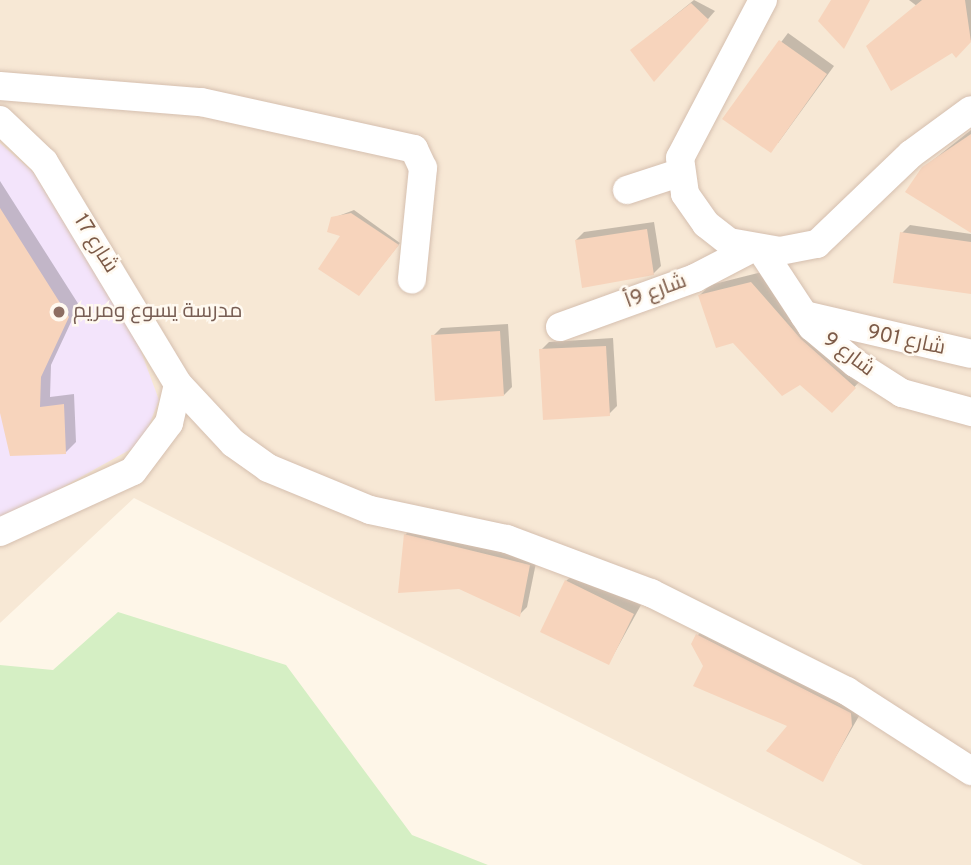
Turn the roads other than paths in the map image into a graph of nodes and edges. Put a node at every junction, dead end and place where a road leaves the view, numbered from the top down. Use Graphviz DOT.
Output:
graph roads {
  1 [pos="763,0"];
  2 [pos="0,86"];
  3 [pos="971,110"];
  4 [pos="0,120"];
  5 [pos="679,173"];
  6 [pos="627,190"];
  7 [pos="755,250"];
  8 [pos="412,279"];
  9 [pos="801,314"];
  10 [pos="560,327"];
  11 [pos="971,354"];
  12 [pos="178,384"];
  13 [pos="971,412"];
  14 [pos="0,532"];
  15 [pos="971,771"];
  1 -- 5 [label="street"];
  2 -- 8 [label="street"];
  3 -- 7 [label="street"];
  4 -- 12 [label="street, شارع 17"];
  5 -- 6 [label="street"];
  5 -- 7 [label="street"];
  7 -- 9 [label="street, شارع 9"];
  7 -- 10 [label="street, شارع 9أ"];
  9 -- 11 [label="street, شارع 901"];
  9 -- 13 [label="street, شارع 9"];
  12 -- 14 [label="street"];
  12 -- 15 [label="street, شارع 17"];
}
